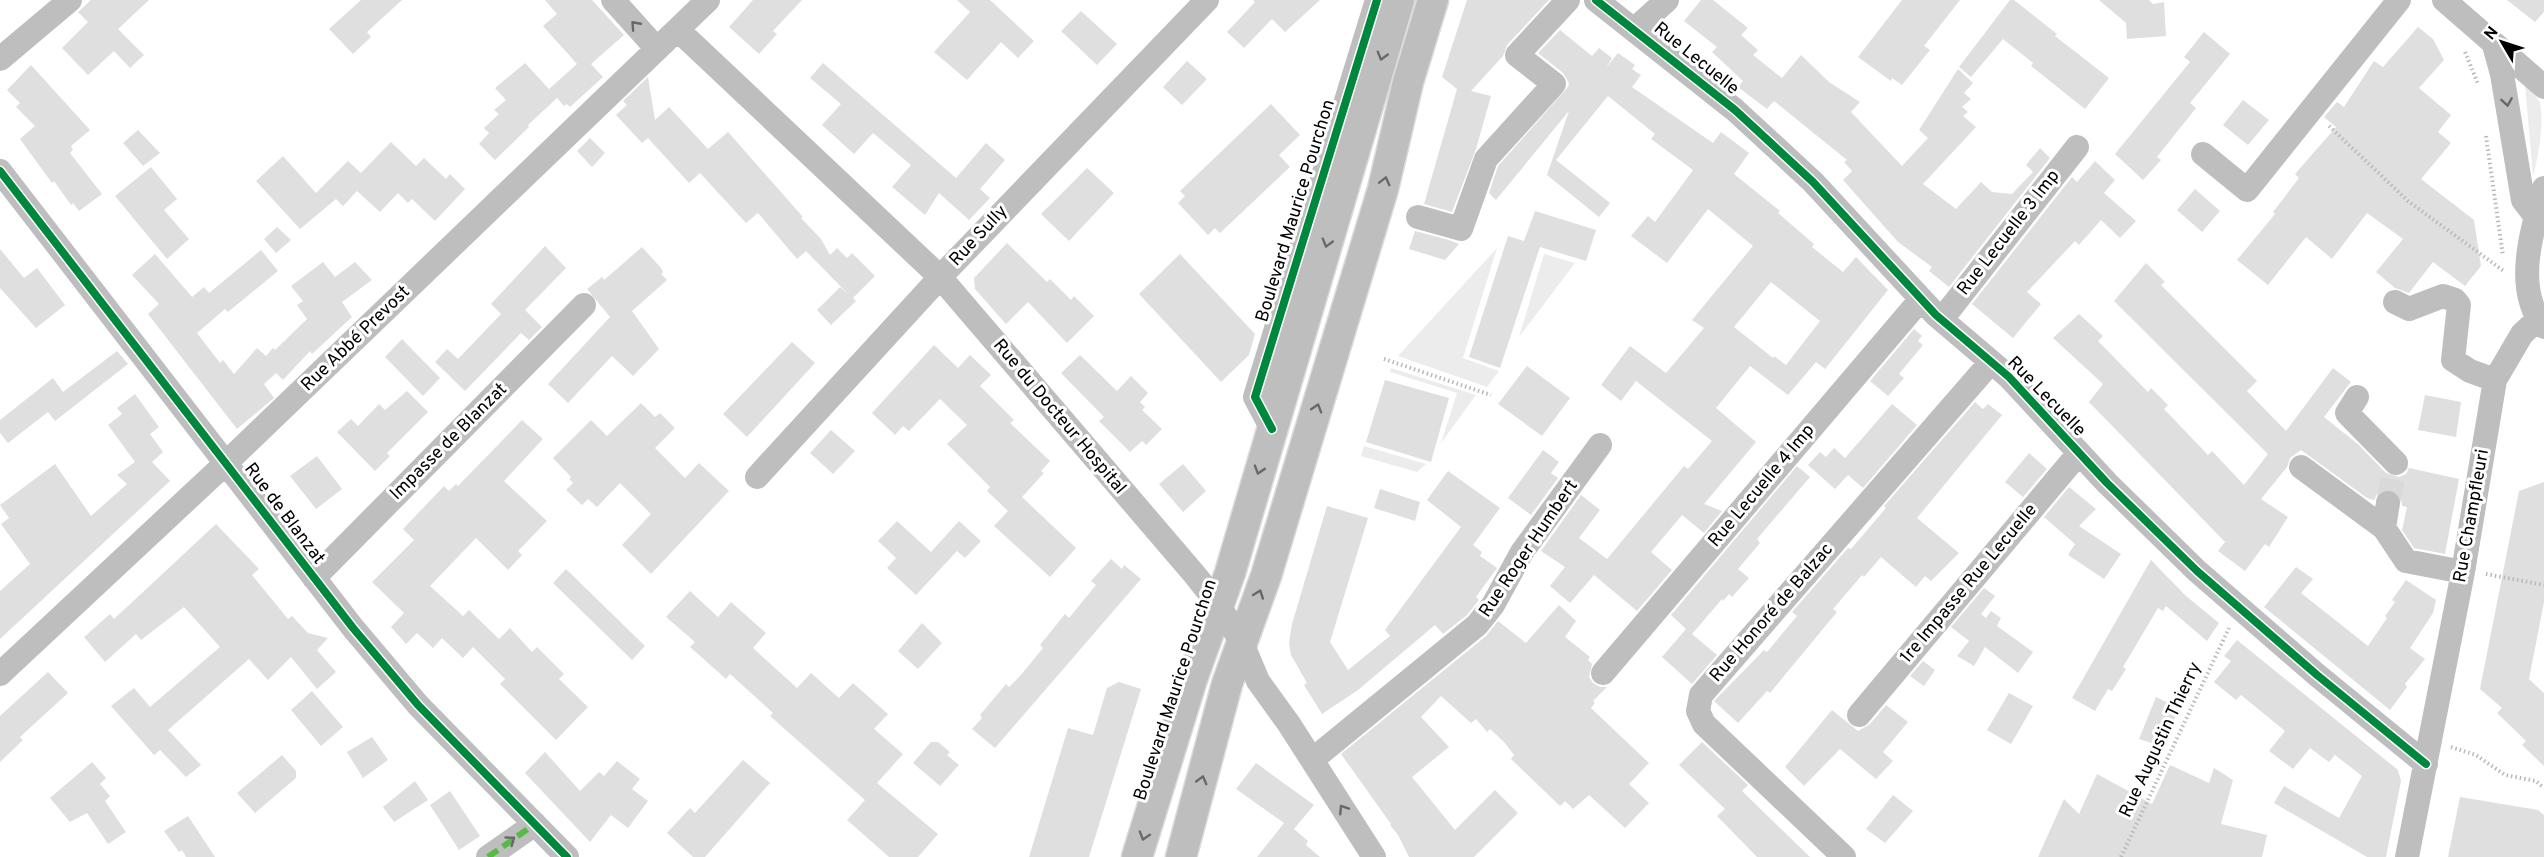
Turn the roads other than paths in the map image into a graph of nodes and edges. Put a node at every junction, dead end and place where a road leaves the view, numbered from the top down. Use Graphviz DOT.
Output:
graph roads {
  1 [pos="70,0"];
  2 [pos="613,0"];
  3 [pos="708,0"];
  4 [pos="1208,0"];
  5 [pos="1377,0"];
  6 [pos="1399,0"];
  7 [pos="1433,0"];
  8 [pos="1568,0"];
  9 [pos="1596,0"];
  10 [pos="1666,0"];
  11 [pos="2399,0"];
  12 [pos="2444,0"];
  13 [pos="1635,29"];
  14 [pos="678,30"];
  15 [pos="2494,45"];
  16 [pos="657,49"];
  17 [pos="0,59"];
  18 [pos="2544,87"];
  19 [pos="2077,147"];
  20 [pos="2203,154"];
  21 [pos="0,171"];
  22 [pos="2544,188"];
  23 [pos="1418,217"];
  24 [pos="2536,217"];
  25 [pos="940,277"];
  26 [pos="1921,299"];
  27 [pos="2395,302"];
  28 [pos="584,305"];
  29 [pos="1942,320"];
  30 [pos="2541,323"];
  31 [pos="1991,362"];
  32 [pos="2495,380"];
  33 [pos="2357,398"];
  34 [pos="1272,429"];
  35 [pos="1600,445"];
  36 [pos="2079,453"];
  37 [pos="2396,463"];
  38 [pos="226,464"];
  39 [pos="2301,467"];
  40 [pos="757,477"];
  41 [pos="2388,503"];
  42 [pos="2384,528"];
  43 [pos="2463,572"];
  44 [pos="314,578"];
  45 [pos="1218,604"];
  46 [pos="1242,643"];
  47 [pos="1603,673"];
  48 [pos="0,674"];
  49 [pos="1859,715"];
  50 [pos="2428,753"];
  51 [pos="1312,760"];
  52 [pos="535,824"];
  53 [pos="488,857"];
  54 [pos="567,857"];
  55 [pos="1137,857"];
  56 [pos="1181,857"];
  57 [pos="1374,857"];
  58 [pos="1844,857"];
  59 [pos="2407,857"];
  1 -- 17 [label="street"];
  16 -- 2 [label="street, one-way"];
  3 -- 14 [label="street, Rue Abbé Prevost"];
  4 -- 25 [label="street, Rue Sully"];
  5 -- 34 [label="street, Boulevard Maurice Pourchon"];
  6 -- 34 [label="main road, Boulevard Maurice Pourchon, one-way"];
  46 -- 7 [label="main road, one-way"];
  8 -- 23 [label="street"];
  9 -- 13 [label="street, Rue Lecuelle"];
  10 -- 13 [label="street"];
  11 -- 20 [label="street"];
  12 -- 15 [label="street"];
  13 -- 26 [label="street, Rue Lecuelle"];
  14 -- 16 [label="street, Rue Abbé Prevost"];
  14 -- 25 [label="street, Rue du Docteur Hospital"];
  15 -- 18 [label="street"];
  15 -- 24 [label="street, one-way"];
  16 -- 38 [label="street, Rue Abbé Prevost"];
  19 -- 29 [label="street, Rue Lecuelle 3 Imp"];
  21 -- 38 [label="street, Rue de Blanzat"];
  22 -- 24 [label="street, Rue Champfleuri"];
  24 -- 30 [label="street, Rue Champfleuri"];
  25 -- 40 [label="street, Rue Sully"];
  25 -- 45 [label="street, Rue du Docteur Hospital"];
  26 -- 29 [label="street, Rue Lecuelle"];
  26 -- 47 [label="street, Rue Lecuelle 4 Imp"];
  27 -- 32 [label="street"];
  28 -- 44 [label="street, Impasse de Blanzat"];
  29 -- 31 [label="street, Rue Lecuelle"];
  30 -- 32 [label="street, Rue Champfleuri"];
  31 -- 36 [label="street, Rue Lecuelle"];
  31 -- 58 [label="street, Rue Honoré de Balzac"];
  32 -- 43 [label="street, Rue Champfleuri"];
  33 -- 37 [label="street"];
  34 -- 45 [label="main road, Boulevard Maurice Pourchon, one-way"];
  35 -- 51 [label="street, Rue Roger Humbert"];
  36 -- 49 [label="street, 1re Impasse Rue Lecuelle"];
  36 -- 50 [label="street, Rue Lecuelle"];
  38 -- 44 [label="street, Rue de Blanzat"];
  38 -- 48 [label="street, Rue Abbé Prevost"];
  39 -- 42 [label="street"];
  41 -- 42 [label="street"];
  42 -- 43 [label="street"];
  43 -- 50 [label="street, Rue Champfleuri"];
  44 -- 52 [label="street, Rue de Blanzat"];
  45 -- 46 [label="street, Rue du Docteur Hospital"];
  45 -- 55 [label="main road, Boulevard Maurice Pourchon, one-way"];
  46 -- 51 [label="street, Rue du Docteur Hospital"];
  56 -- 46 [label="main road, one-way"];
  50 -- 59 [label="street, Rue Champfleuri"];
  57 -- 51 [label="street, Rue du Docteur Hospital, one-way"];
  53 -- 52 [label="street, one-way"];
  52 -- 54 [label="street, Rue de Blanzat"];
}
